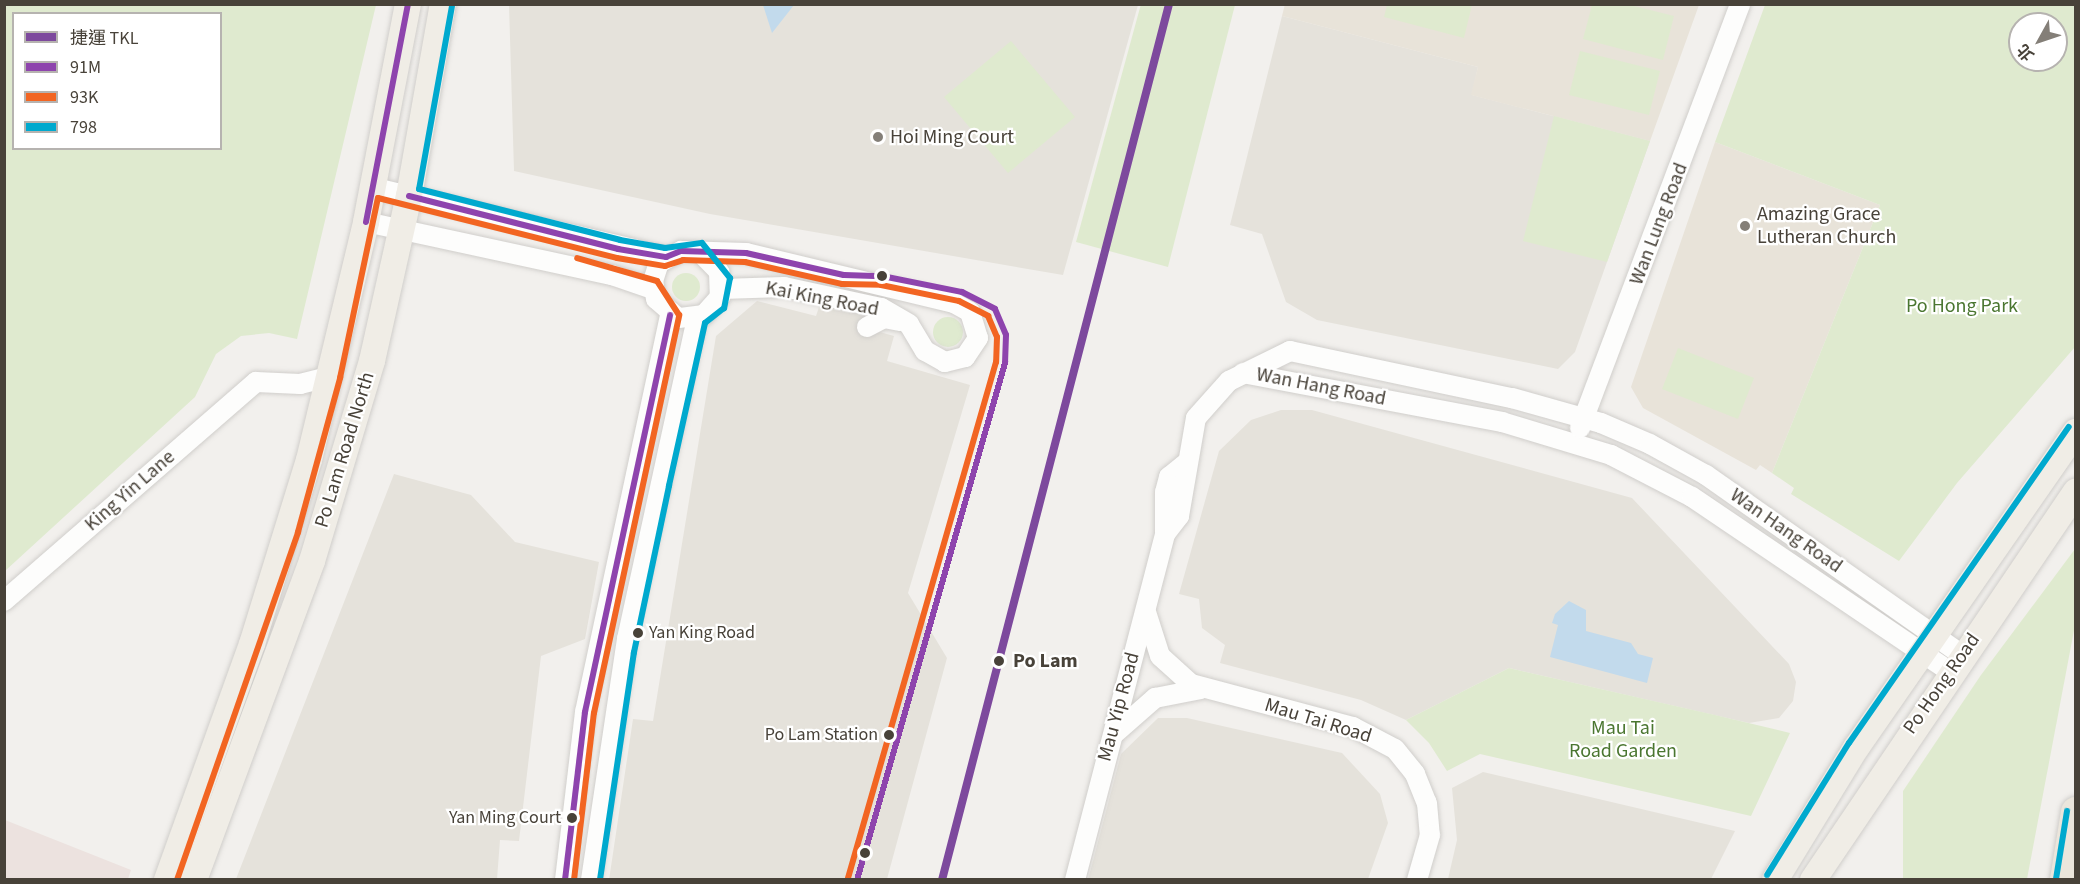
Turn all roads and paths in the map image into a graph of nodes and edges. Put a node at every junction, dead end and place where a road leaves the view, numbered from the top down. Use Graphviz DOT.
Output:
graph roads {
  1 [pos="408,4"];
  2 [pos="443,4"];
  3 [pos="1740,4"];
  4 [pos="371,187"];
  5 [pos="409,196"];
  6 [pos="366,222"];
  7 [pos="402,229"];
  8 [pos="700,252"];
  9 [pos="666,257"];
  10 [pos="653,289"];
  11 [pos="721,289"];
  12 [pos="670,315"];
  13 [pos="697,318"];
  14 [pos="909,324"];
  15 [pos="867,327"];
  16 [pos="1243,373"];
  17 [pos="331,376"];
  18 [pos="1584,418"];
  19 [pos="2076,432"];
  20 [pos="1575,442"];
  21 [pos="2076,492"];
  22 [pos="4,601"];
  23 [pos="1145,609"];
  24 [pos="1928,644"];
  25 [pos="1956,664"];
  26 [pos="1205,689"];
  27 [pos="1110,739"];
  28 [pos="2076,812"];
  29 [pos="166,879"];
  30 [pos="194,879"];
  31 [pos="565,879"];
  32 [pos="591,879"];
  33 [pos="1075,879"];
  34 [pos="1417,879"];
  35 [pos="1775,879"];
  36 [pos="1813,879"];
  37 [pos="2065,879"];
  1 -- 4 [label="main road, Po Lam Road North"];
  2 -- 5 [label="main road, Po Lam Road North"];
  3 -- 18 [label="street, Wan Lung Road"];
  4 -- 5 [label="street, Kai King Road"];
  4 -- 6 [label="main road, Po Lam Road North"];
  5 -- 7 [label="main road, Po Lam Road North"];
  5 -- 9 [label="street, Kai King Road"];
  6 -- 7 [label="street"];
  6 -- 17 [label="main road, Po Lam Road North"];
  7 -- 10 [label="street"];
  7 -- 30 [label="main road, Po Lam Road North"];
  8 -- 9 [label="street, Kai King Road"];
  8 -- 11 [label="street"];
  8 -- 14 [label="street, Kai King Road"];
  9 -- 10 [label="street"];
  10 -- 12 [label="street"];
  11 -- 13 [label="street"];
  11 -- 14 [label="street, Kai King Road"];
  12 -- 13 [label="street"];
  12 -- 31 [label="street"];
  13 -- 32 [label="street"];
  14 -- 15 [label="street"];
  16 -- 18 [label="street, Wan Hang Road"];
  16 -- 20 [label="street, Wan Hang Road"];
  16 -- 23 [label="street, Mau Yip Road"];
  17 -- 22 [label="street, King Yin Lane"];
  17 -- 29 [label="main road, Po Lam Road North"];
  18 -- 20 [label="street, Wan Lung Road"];
  18 -- 24 [label="street, Wan Hang Road"];
  19 -- 24 [label="main road, Po Hong Road"];
  20 -- 24 [label="street, Wan Hang Road"];
  21 -- 25 [label="main road, Po Hong Road"];
  23 -- 26 [label="street, Mau Tai Road"];
  23 -- 27 [label="street, Mau Yip Road"];
  24 -- 25 [label="street, Wan Hang Road"];
  24 -- 35 [label="main road, Po Hong Road"];
  25 -- 36 [label="main road, Po Hong Road"];
  26 -- 27 [label="street, Mau Tai Road"];
  26 -- 34 [label="street, Mau Tai Road"];
  27 -- 33 [label="street, Mau Yip Road"];
  28 -- 37 [label="highway"];
}
